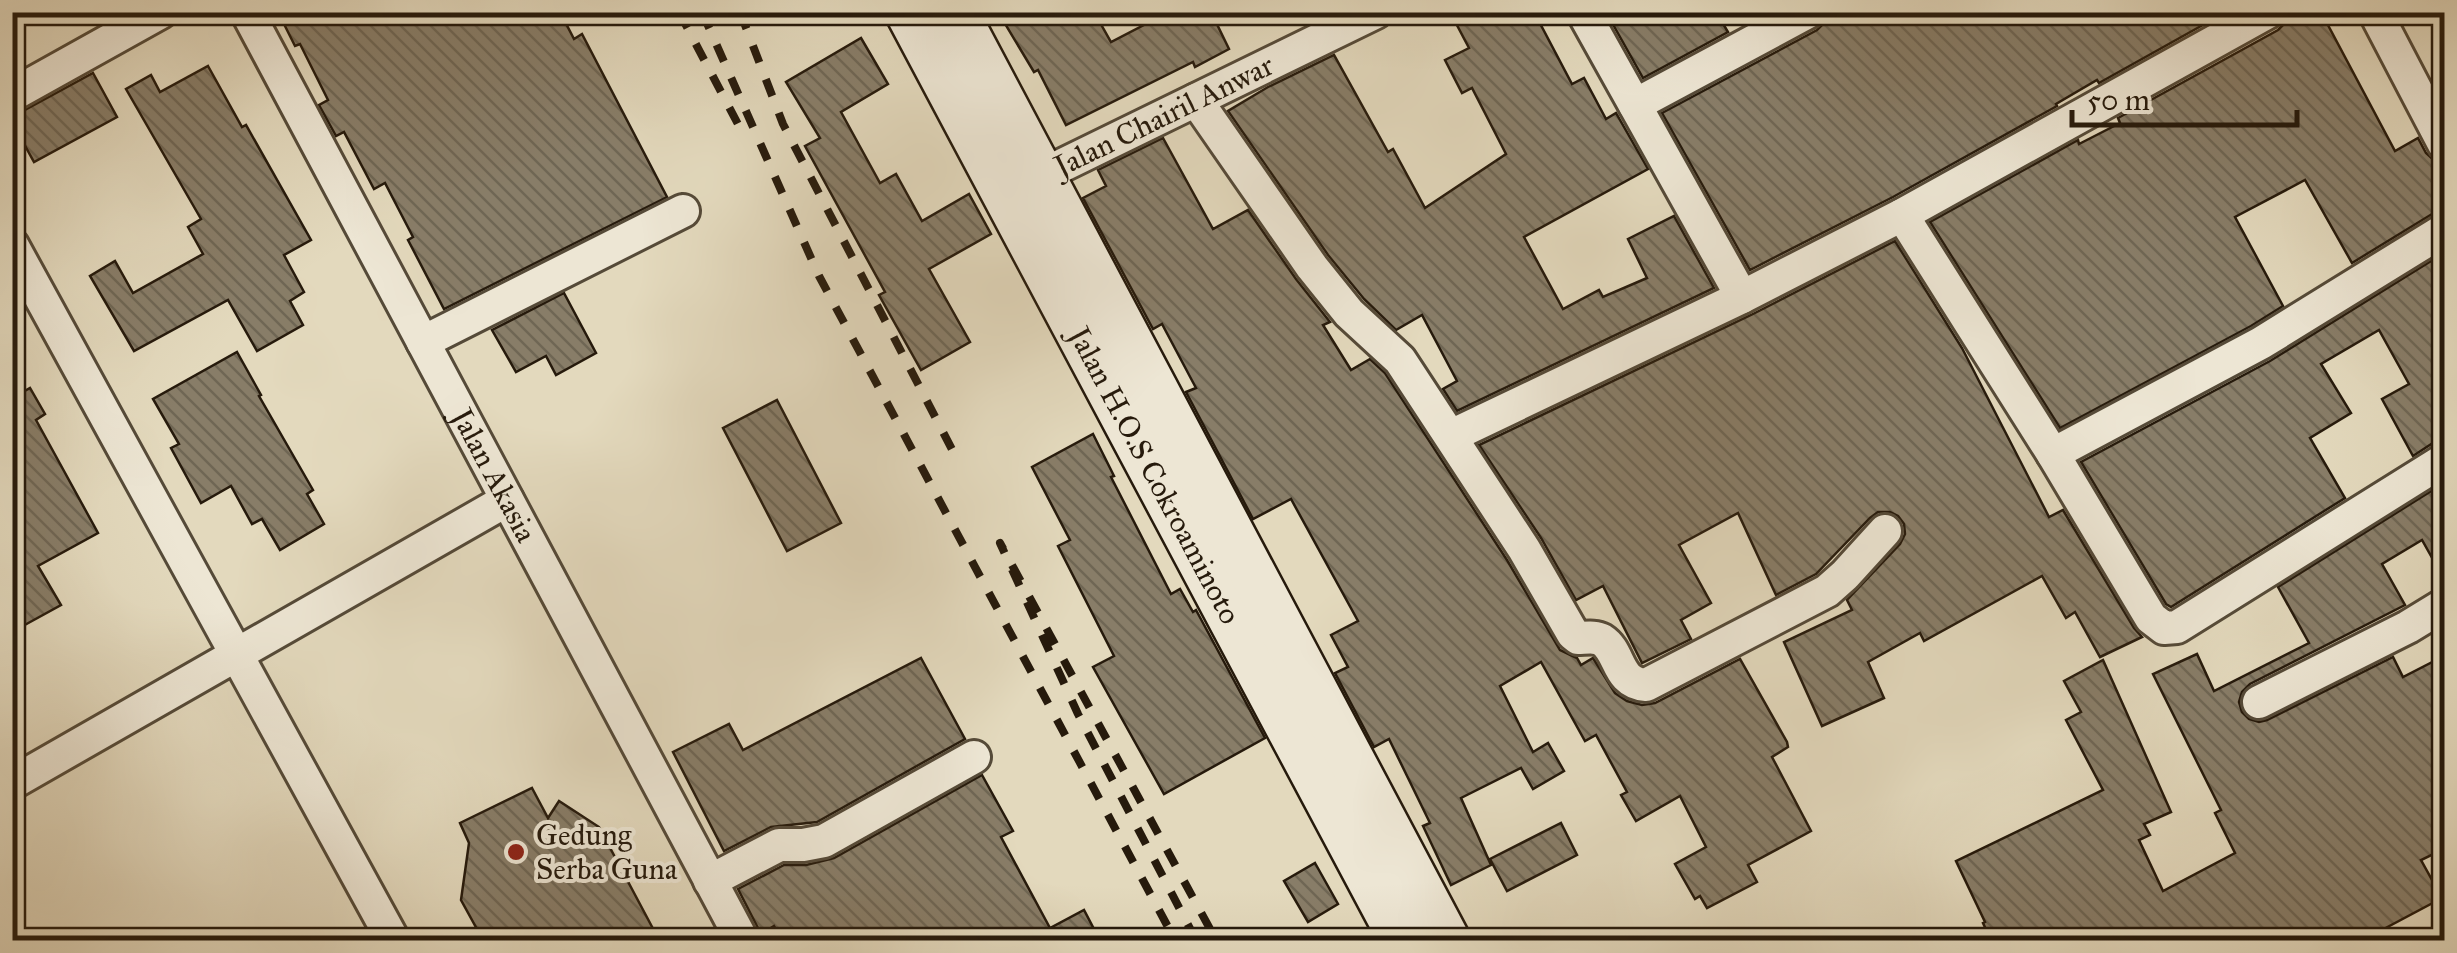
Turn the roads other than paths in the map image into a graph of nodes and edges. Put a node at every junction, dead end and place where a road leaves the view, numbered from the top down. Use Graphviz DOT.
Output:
graph roads {
  1 [pos="161,12"];
  2 [pos="246,12"];
  3 [pos="908,12"];
  4 [pos="955,12"];
  5 [pos="1376,12"];
  6 [pos="1584,12"];
  7 [pos="1808,12"];
  8 [pos="2268,12"];
  9 [pos="2375,12"];
  10 [pos="12,95"];
  11 [pos="1196,100"];
  12 [pos="1635,105"];
  13 [pos="2444,144"];
  14 [pos="1022,184"];
  15 [pos="684,211"];
  16 [pos="1902,215"];
  17 [pos="2444,230"];
  18 [pos="12,245"];
  19 [pos="1742,297"];
  20 [pos="422,342"];
  21 [pos="1450,436"];
  22 [pos="2053,454"];
  23 [pos="2444,460"];
  24 [pos="507,500"];
  25 [pos="1885,531"];
  26 [pos="2444,606"];
  27 [pos="236,654"];
  28 [pos="2259,702"];
  29 [pos="974,757"];
  30 [pos="12,783"];
  31 [pos="710,880"];
  32 [pos="392,940"];
  33 [pos="742,940"];
  34 [pos="1402,940"];
  35 [pos="1446,940"];
  1 -- 10 [label="street"];
  2 -- 20 [label="street, Jalan Akasia"];
  3 -- 14 [label="main road, Jalan H.O.S Cokroaminoto"];
  4 -- 14 [label="main road, Jalan H.O.S Cokroaminoto"];
  5 -- 11 [label="street, Jalan Chairil Anwar"];
  6 -- 12 [label="street"];
  7 -- 12 [label="street"];
  8 -- 16 [label="street"];
  9 -- 13 [label="street"];
  11 -- 14 [label="street, Jalan Chairil Anwar"];
  11 -- 21 [label="street"];
  12 -- 19 [label="street"];
  14 -- 34 [label="main road, Jalan H.O.S Cokroaminoto"];
  14 -- 35 [label="main road, Jalan H.O.S Cokroaminoto"];
  15 -- 20 [label="street"];
  16 -- 19 [label="street"];
  16 -- 22 [label="street"];
  17 -- 22 [label="street"];
  18 -- 27 [label="street"];
  19 -- 21 [label="street"];
  20 -- 24 [label="street, Jalan Akasia"];
  21 -- 25 [label="street"];
  22 -- 23 [label="street"];
  24 -- 27 [label="street"];
  24 -- 31 [label="street, Jalan Akasia"];
  26 -- 28 [label="street"];
  27 -- 30 [label="street"];
  27 -- 32 [label="street"];
  29 -- 31 [label="street"];
  31 -- 33 [label="street, Jalan Akasia"];
}
